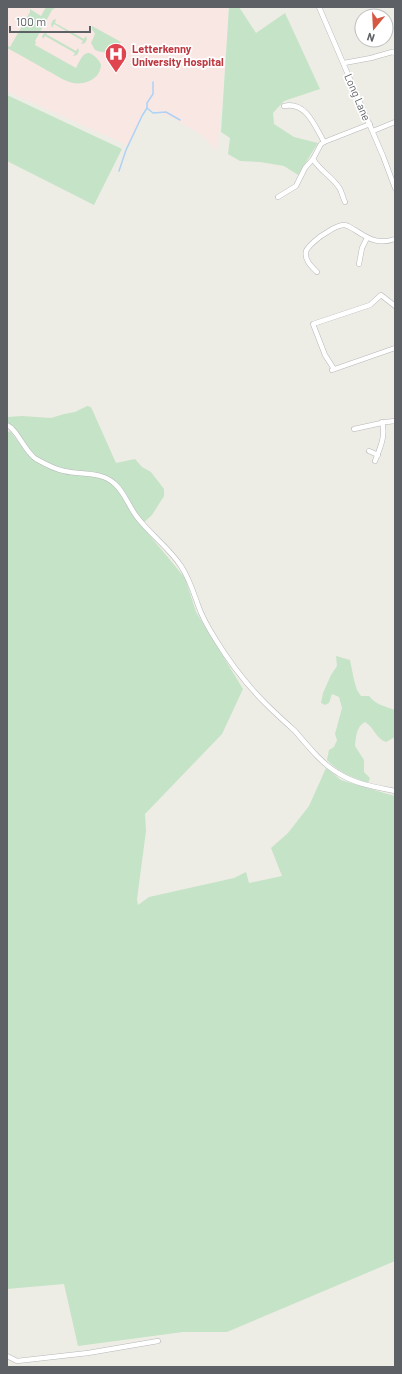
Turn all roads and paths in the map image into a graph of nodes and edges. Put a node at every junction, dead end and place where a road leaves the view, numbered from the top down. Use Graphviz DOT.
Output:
graph roads {
  1 [pos="319,7"];
  2 [pos="395,53"];
  3 [pos="344,63"];
  4 [pos="284,106"];
  5 [pos="395,122"];
  6 [pos="370,124"];
  7 [pos="373,131"];
  8 [pos="324,142"];
  9 [pos="313,160"];
  10 [pos="395,188"];
  11 [pos="278,197"];
  12 [pos="345,202"];
  13 [pos="367,238"];
  14 [pos="395,239"];
  15 [pos="359,264"];
  16 [pos="317,272"];
  17 [pos="395,306"];
  18 [pos="395,348"];
  19 [pos="395,421"];
  20 [pos="382,422"];
  21 [pos="7,425"];
  22 [pos="354,429"];
  23 [pos="369,452"];
  24 [pos="378,454"];
  25 [pos="375,461"];
  26 [pos="395,791"];
  27 [pos="158,1341"];
  28 [pos="7,1356"];
  1 -- 3 [label="street, Long Lane"];
  2 -- 3 [label="street"];
  3 -- 6 [label="street, Long Lane"];
  4 -- 8 [label="street"];
  5 -- 7 [label="street"];
  6 -- 7 [label="street, Long Lane"];
  6 -- 8 [label="street"];
  7 -- 10 [label="street, Long Lane"];
  8 -- 9 [label="street"];
  9 -- 11 [label="street"];
  9 -- 12 [label="street"];
  13 -- 14 [label="street"];
  13 -- 15 [label="street"];
  13 -- 16 [label="street"];
  17 -- 18 [label="street"];
  19 -- 20 [label="street"];
  20 -- 22 [label="street"];
  20 -- 24 [label="street"];
  21 -- 26 [label="street"];
  23 -- 24 [label="street"];
  24 -- 25 [label="street"];
  27 -- 28 [label="street"];
}
